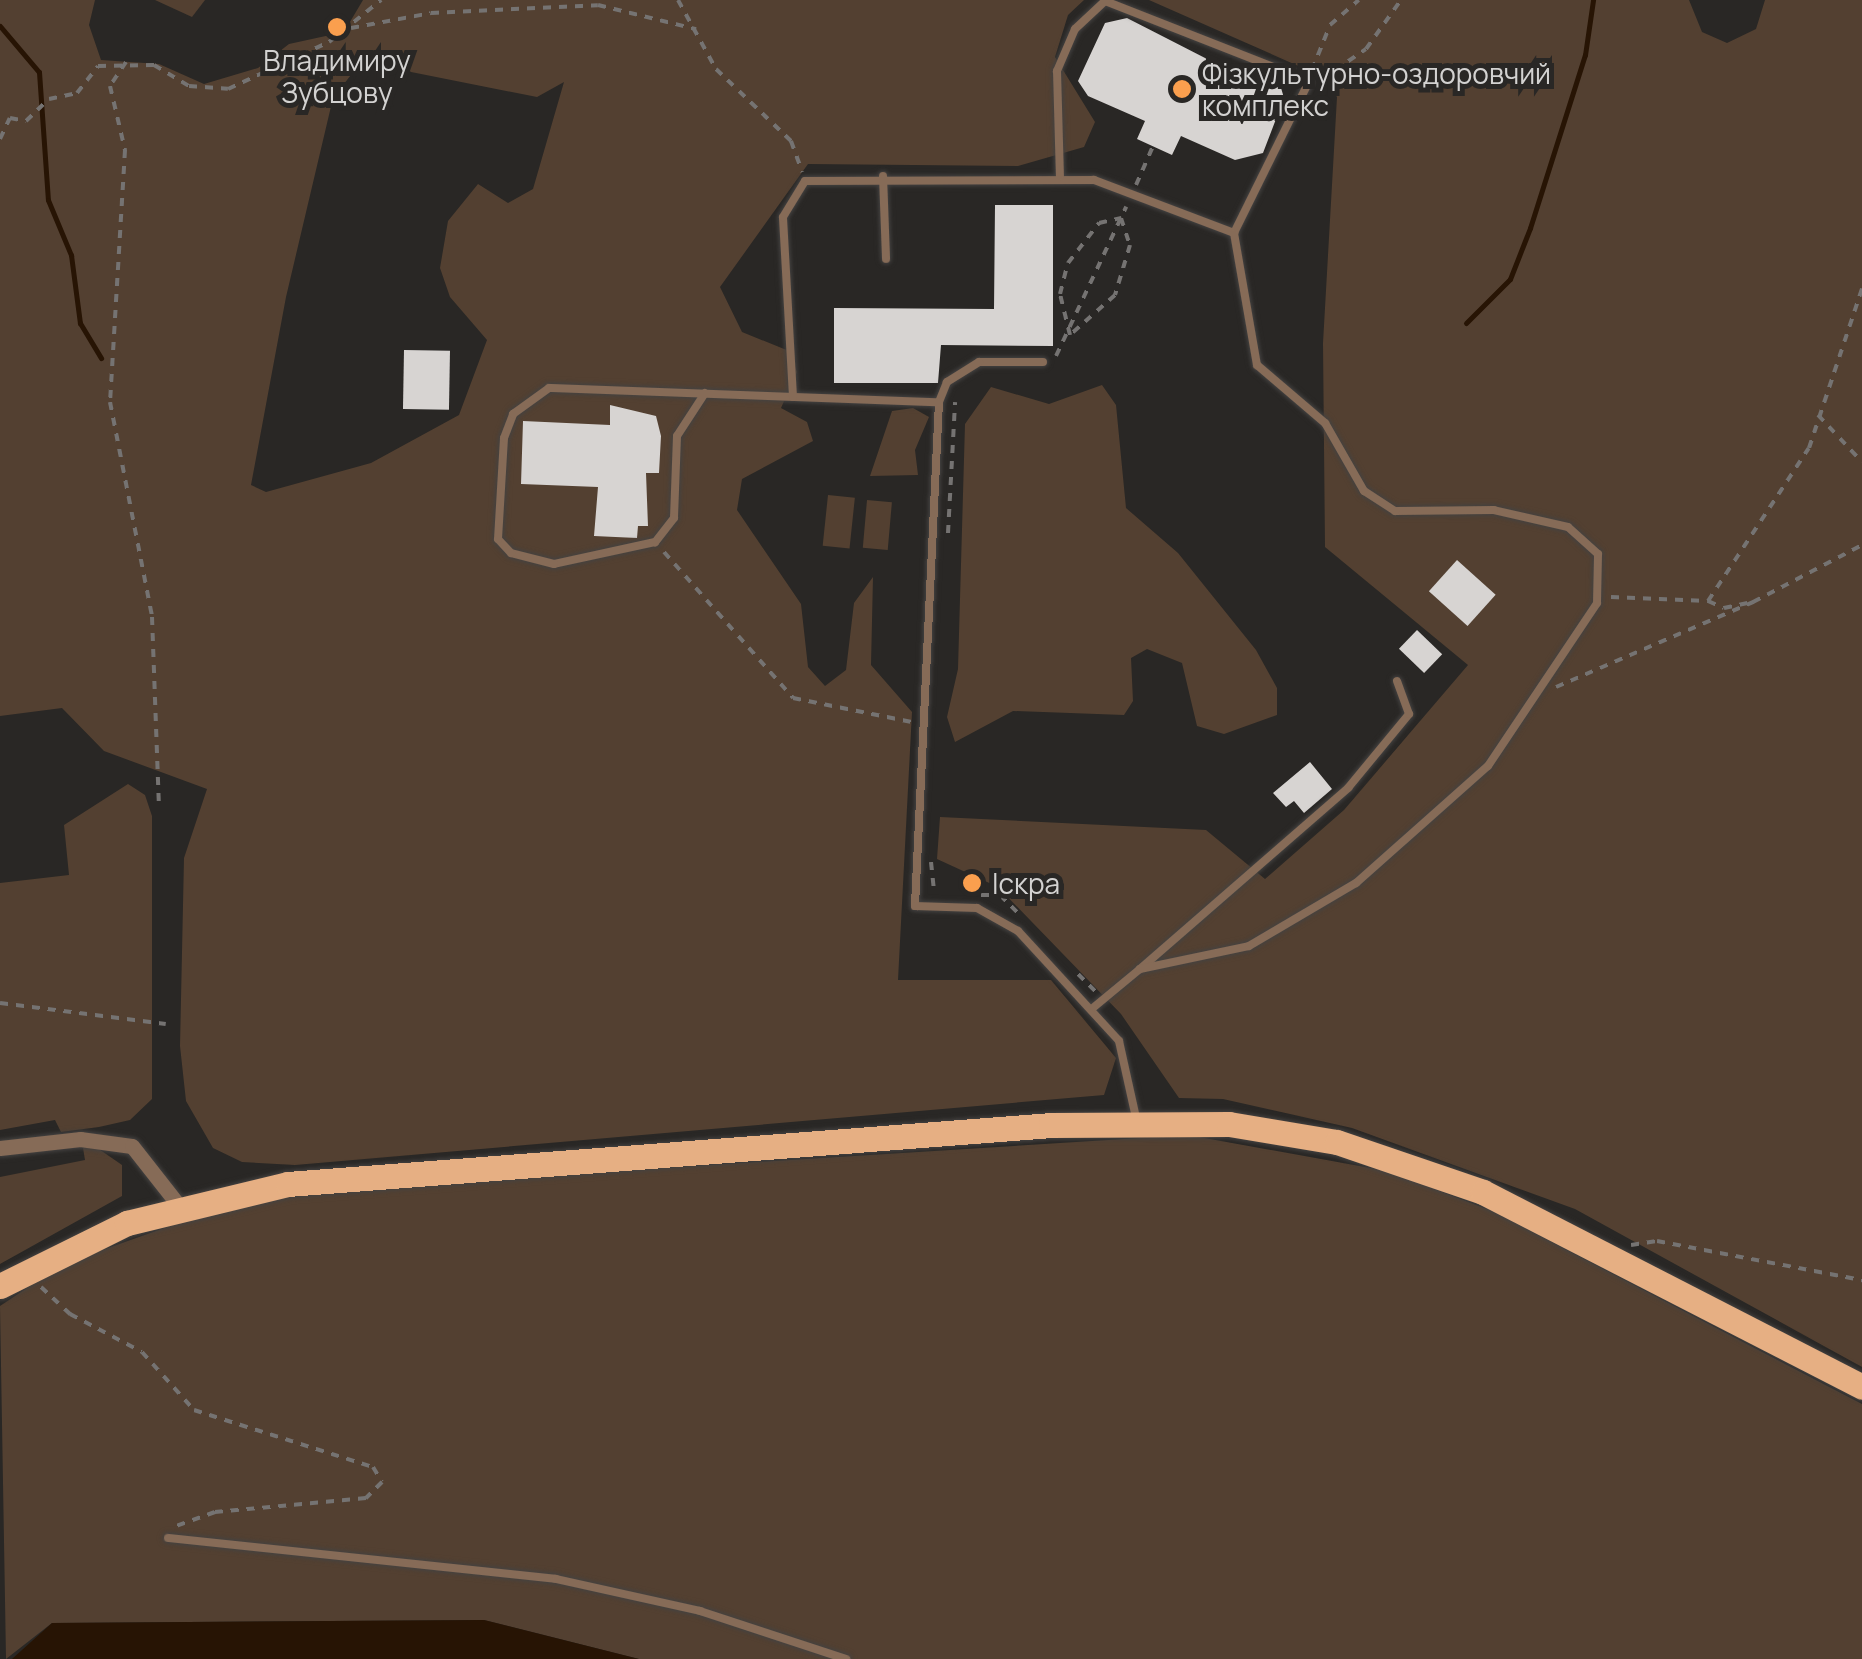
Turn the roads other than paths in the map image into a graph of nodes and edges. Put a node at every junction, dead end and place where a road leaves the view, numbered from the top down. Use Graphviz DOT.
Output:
graph roads {
  1 [pos="883,176"];
  2 [pos="1060,177"];
  3 [pos="1234,233"];
  4 [pos="886,260"];
  5 [pos="1043,362"];
  6 [pos="705,394"];
  7 [pos="793,397"];
  8 [pos="939,402"];
  9 [pos="1397,681"];
  10 [pos="1140,970"];
  11 [pos="1094,1007"];
  12 [pos="1137,1122"];
  13 [pos="0,1148"];
  14 [pos="180,1207"];
  15 [pos="0,1286"];
  16 [pos="1862,1387"];
  17 [pos="168,1538"];
  18 [pos="846,1659"];
  1 -- 2 [label="lane"];
  1 -- 4 [label="lane"];
  1 -- 7 [label="lane"];
  2 -- 3 [label="lane"];
  2 -- 3 [label="lane"];
  3 -- 10 [label="lane"];
  5 -- 8 [label="lane"];
  6 -- 6 [label="lane"];
  6 -- 7 [label="lane"];
  7 -- 8 [label="lane"];
  8 -- 11 [label="lane"];
  9 -- 10 [label="lane"];
  10 -- 11 [label="lane"];
  11 -- 12 [label="lane"];
  12 -- 14 [label="main road"];
  12 -- 16 [label="main road"];
  13 -- 14 [label="street"];
  14 -- 15 [label="main road"];
  17 -- 18 [label="lane"];
}
